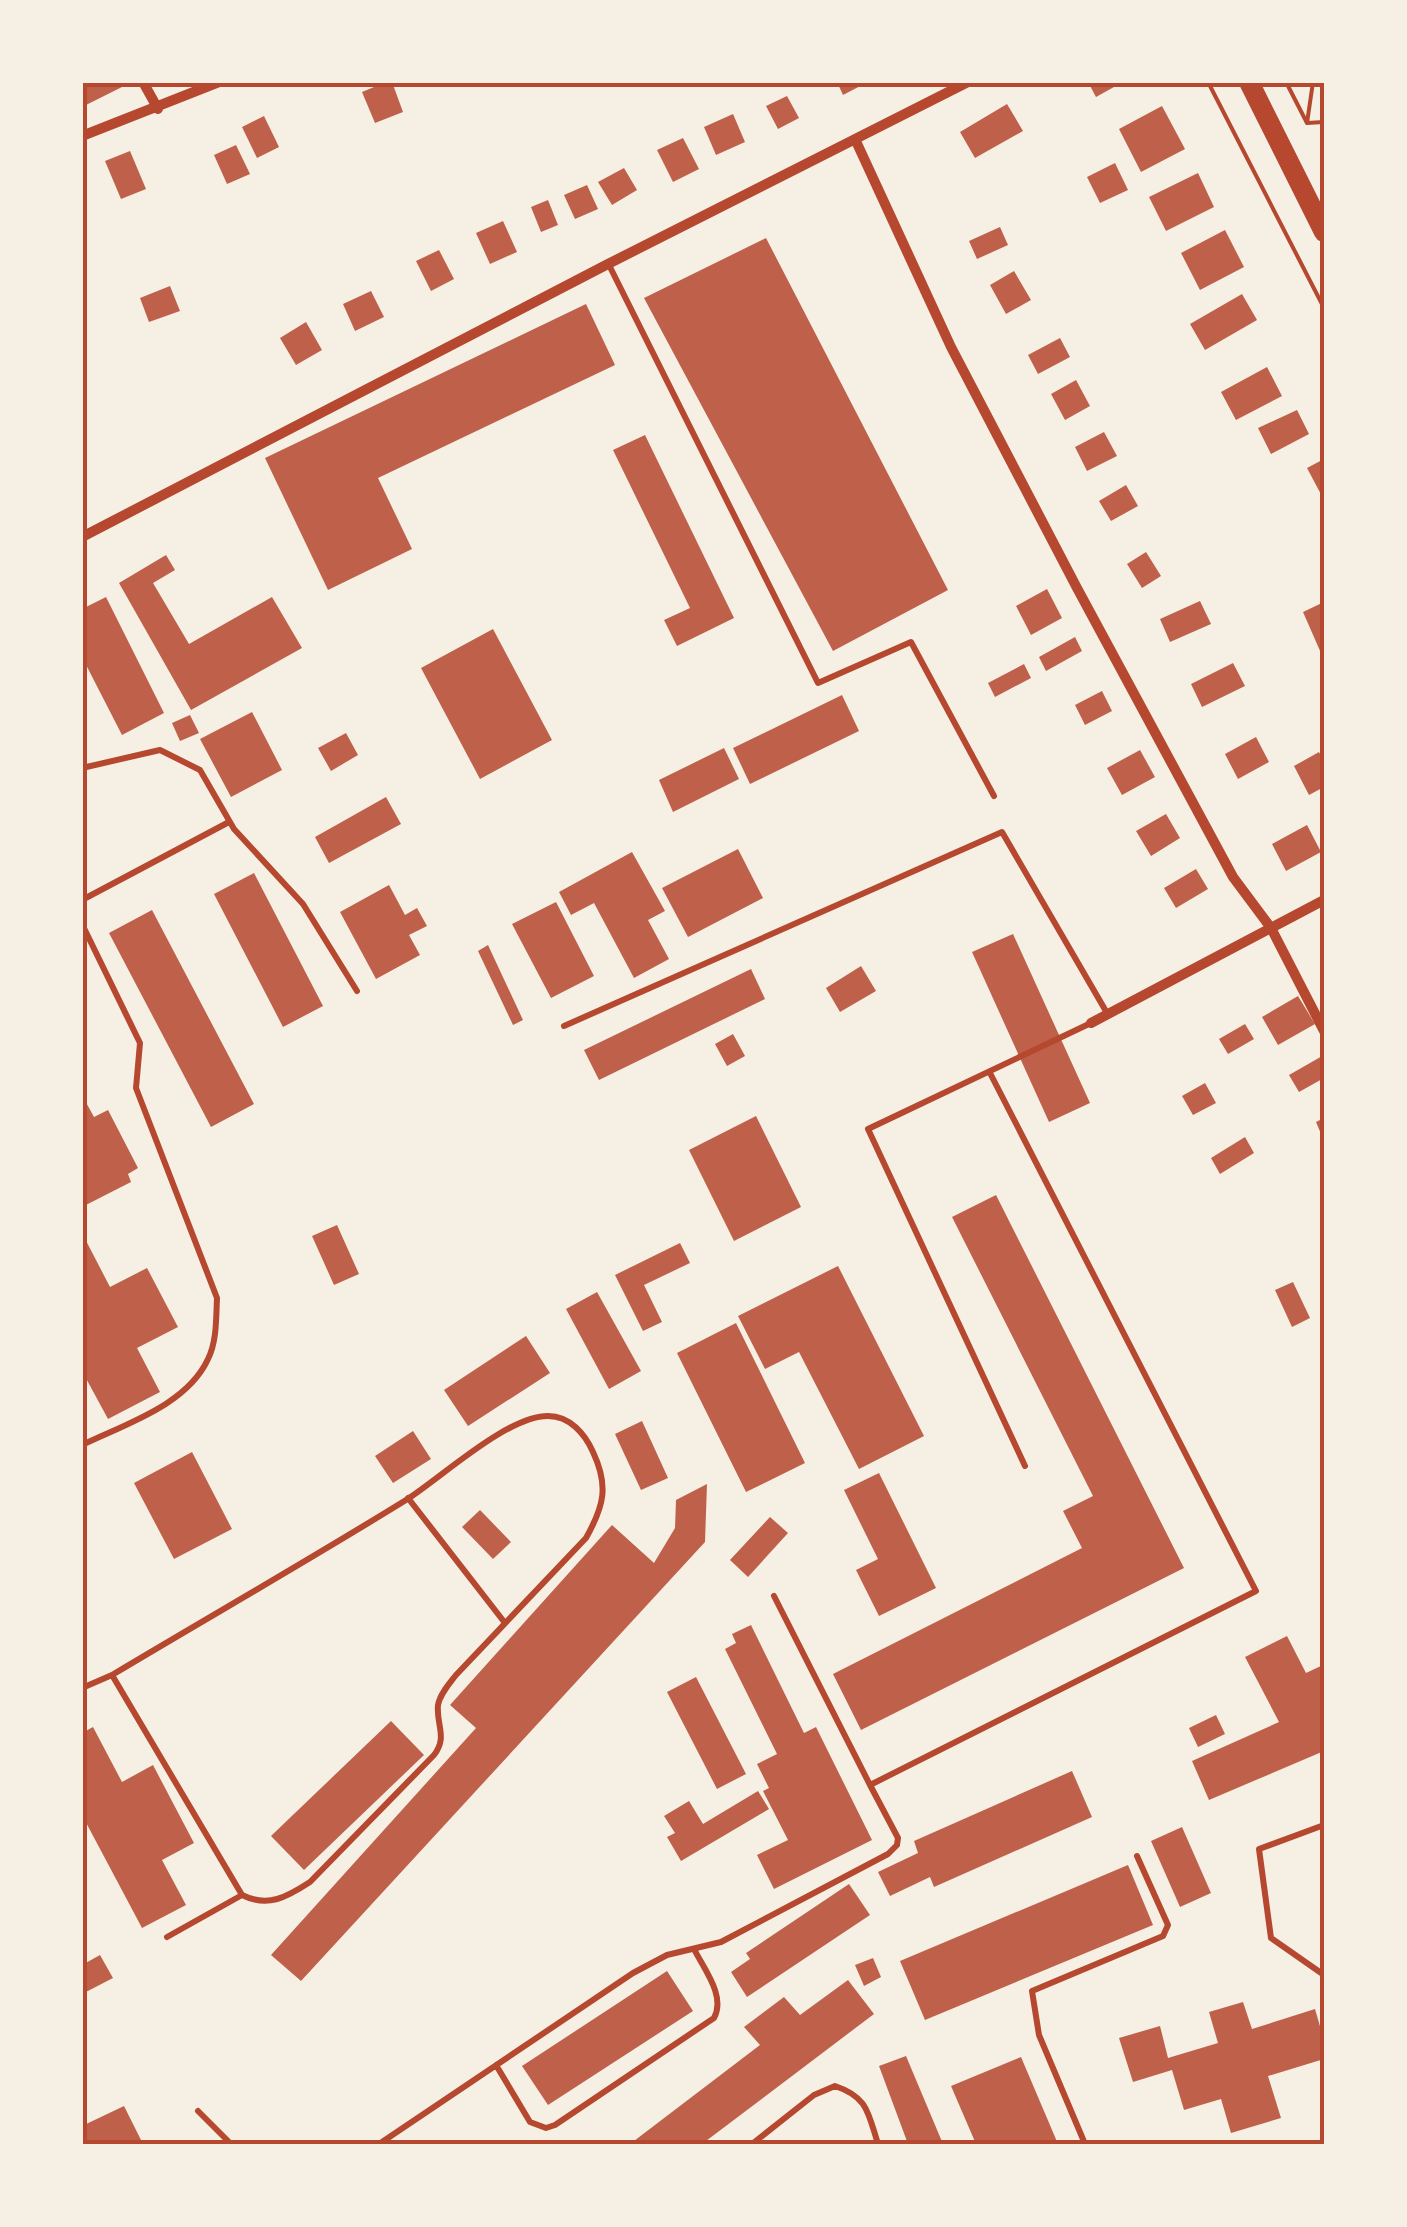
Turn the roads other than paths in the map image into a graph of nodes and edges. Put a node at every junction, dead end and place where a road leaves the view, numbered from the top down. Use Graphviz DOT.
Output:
graph roads {
  1 [pos="143,82"];
  2 [pos="219,82"];
  3 [pos="968,82"];
  4 [pos="1248,82"];
  5 [pos="158,109"];
  6 [pos="82,136"];
  7 [pos="856,139"];
  8 [pos="1324,232"];
  9 [pos="608,264"];
  10 [pos="82,538"];
  11 [pos="82,768"];
  12 [pos="994,796"];
  13 [pos="230,822"];
  14 [pos="82,900"];
  15 [pos="1324,900"];
  16 [pos="82,924"];
  17 [pos="1271,928"];
  18 [pos="357,991"];
  19 [pos="1108,1014"];
  20 [pos="1091,1023"];
  21 [pos="564,1026"];
  22 [pos="1324,1031"];
  23 [pos="990,1073"];
  24 [pos="82,1446"];
  25 [pos="1025,1466"];
  26 [pos="408,1498"];
  27 [pos="774,1596"];
  28 [pos="505,1623"];
  29 [pos="112,1675"];
  30 [pos="82,1688"];
  31 [pos="870,1785"];
  32 [pos="1324,1825"];
  33 [pos="1137,1856"];
  34 [pos="242,1894"];
  35 [pos="167,1937"];
  36 [pos="694,1950"];
  37 [pos="1324,1975"];
  38 [pos="496,2065"];
  39 [pos="198,2111"];
  40 [pos="382,2142"];
  41 [pos="230,2144"];
  42 [pos="752,2144"];
  43 [pos="878,2144"];
  44 [pos="1085,2144"];
  1 -- 5 [label="street"];
  2 -- 5 [label="street"];
  3 -- 7 [label="street"];
  4 -- 8 [label="main road"];
  5 -- 6 [label="street"];
  7 -- 9 [label="street"];
  7 -- 17 [label="street"];
  9 -- 10 [label="street"];
  9 -- 12 [label="lane"];
  11 -- 13 [label="lane"];
  13 -- 14 [label="lane"];
  13 -- 18 [label="lane"];
  15 -- 17 [label="street"];
  16 -- 24 [label="lane"];
  17 -- 19 [label="street"];
  17 -- 22 [label="street"];
  19 -- 20 [label="street"];
  19 -- 21 [label="lane"];
  20 -- 23 [label="lane"];
  23 -- 25 [label="lane"];
  23 -- 31 [label="lane"];
  26 -- 28 [label="lane"];
  26 -- 28 [label="lane"];
  26 -- 29 [label="lane"];
  27 -- 31 [label="lane"];
  28 -- 34 [label="lane"];
  29 -- 30 [label="lane"];
  29 -- 34 [label="lane"];
  31 -- 36 [label="lane"];
  32 -- 37 [label="lane"];
  33 -- 44 [label="lane"];
  34 -- 35 [label="lane"];
  36 -- 38 [label="lane"];
  36 -- 38 [label="lane"];
  38 -- 40 [label="lane"];
  39 -- 41 [label="lane"];
  42 -- 43 [label="lane"];
}
